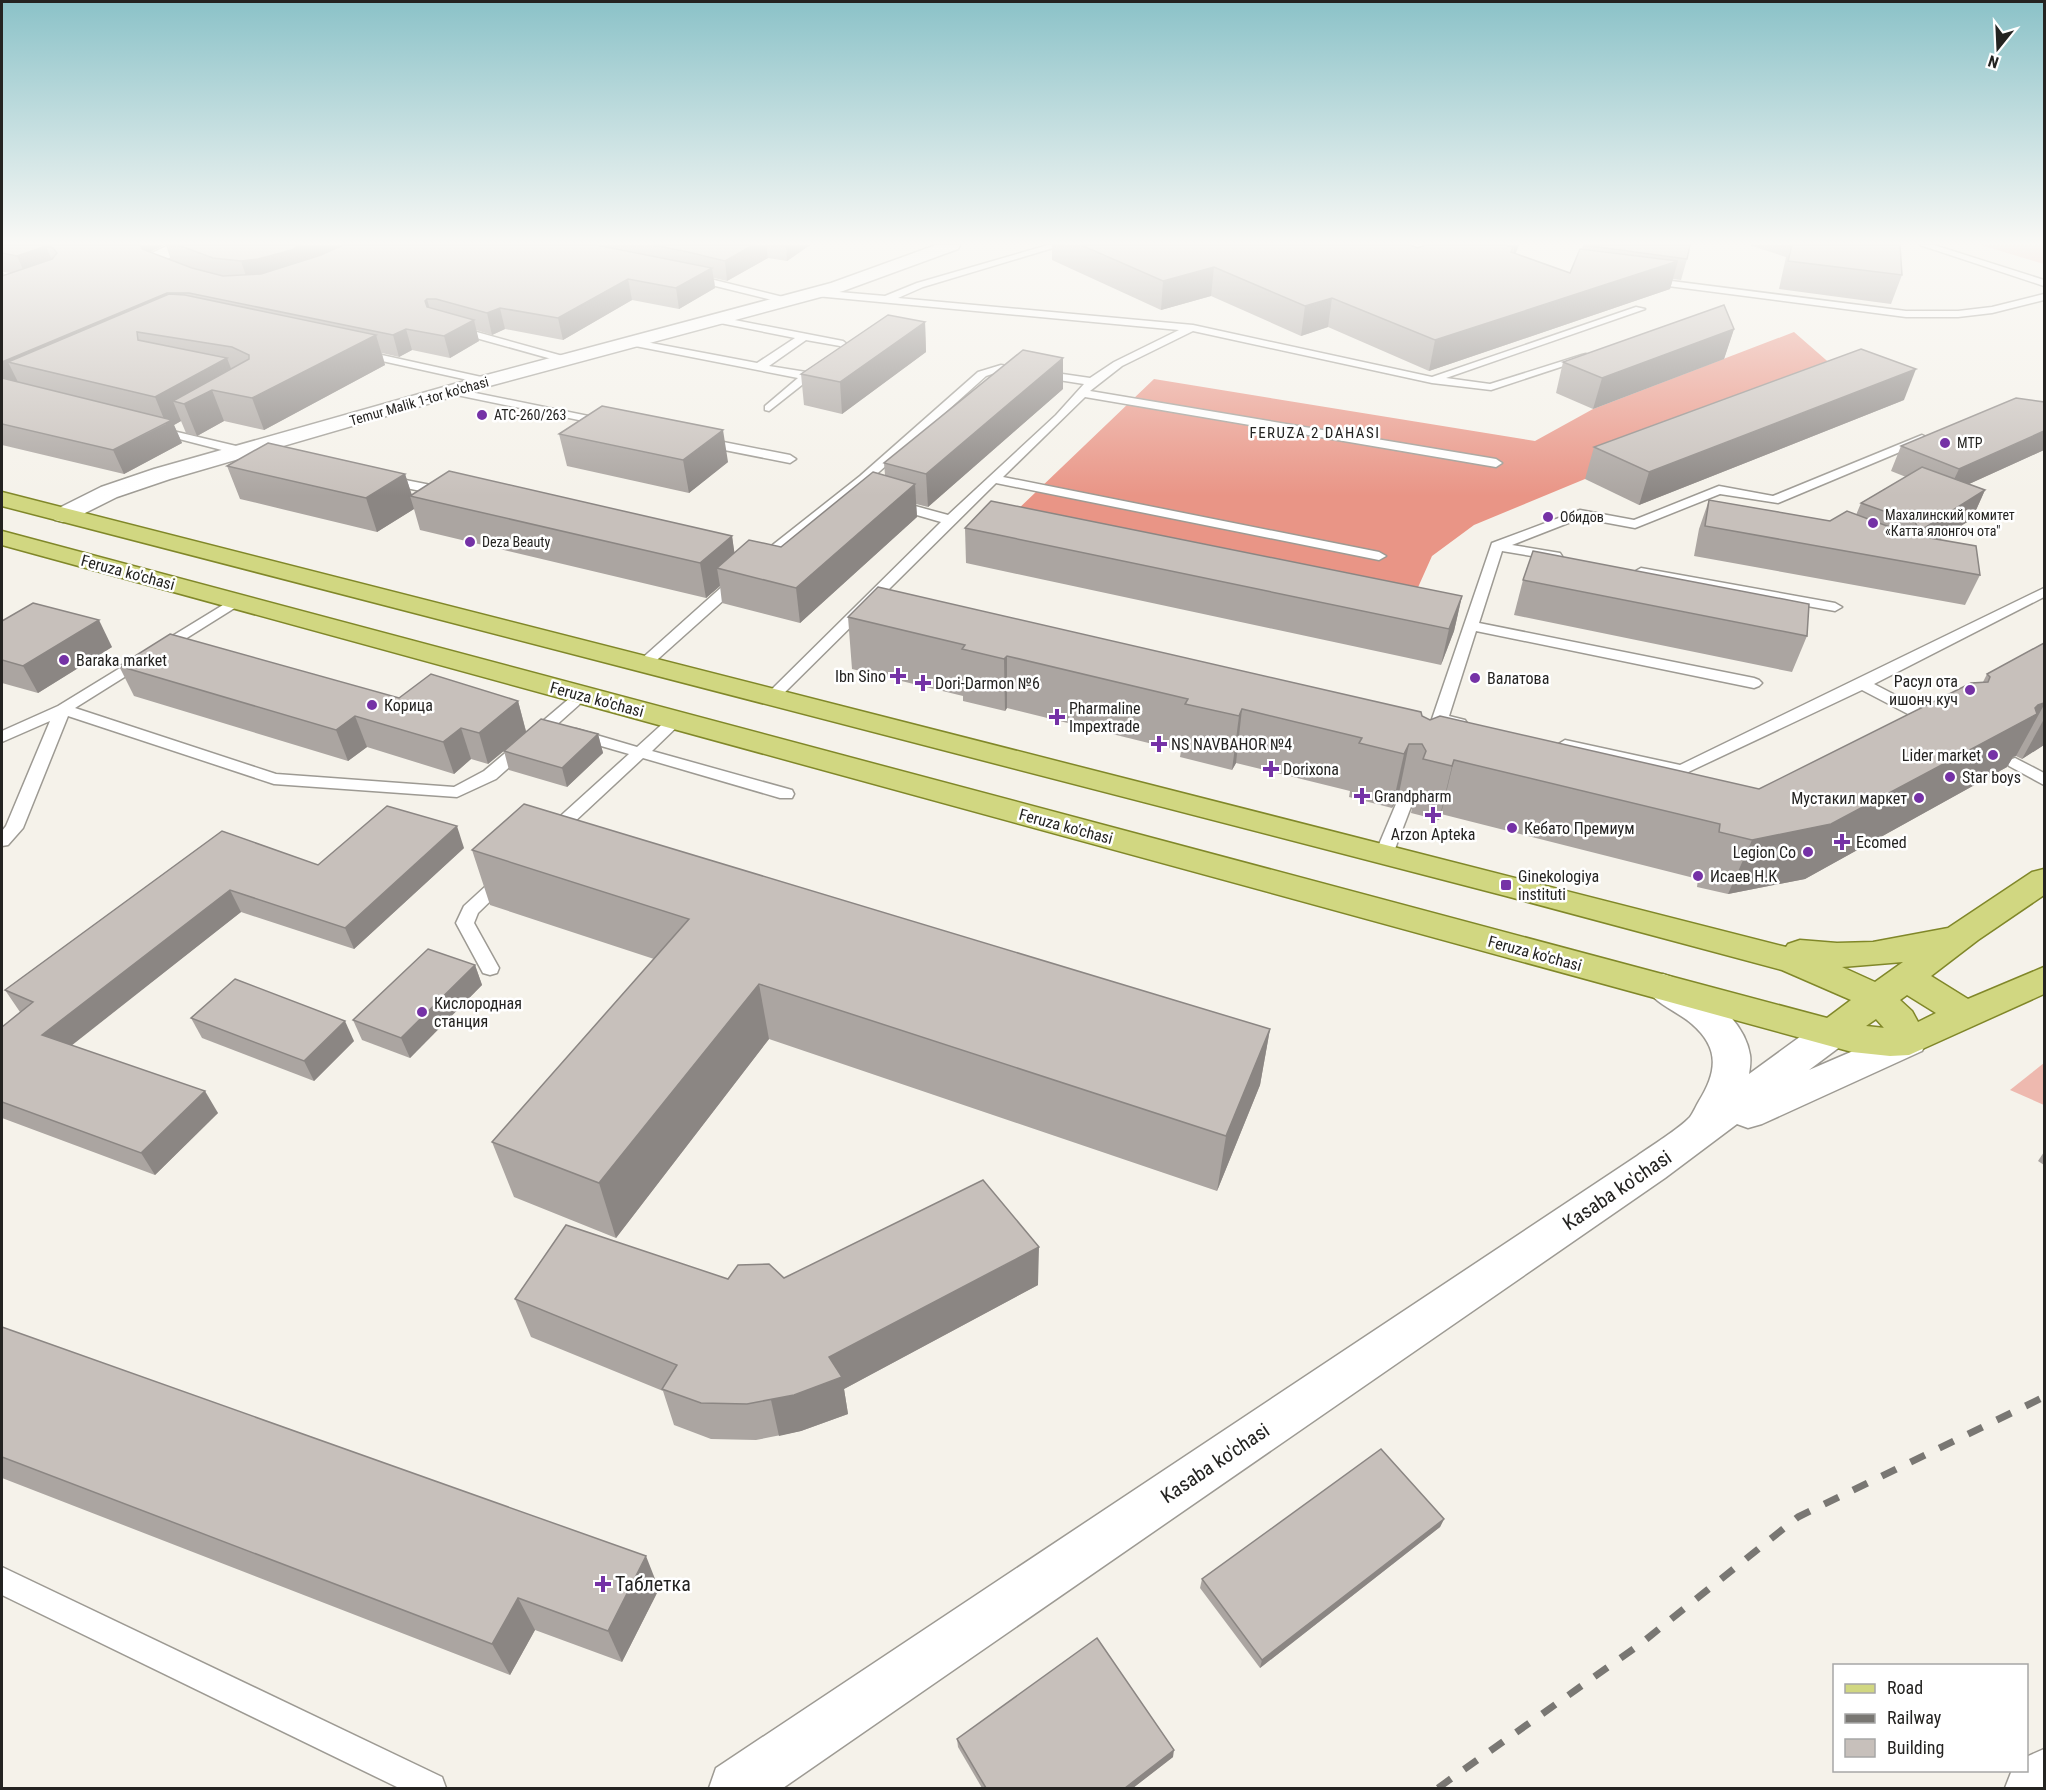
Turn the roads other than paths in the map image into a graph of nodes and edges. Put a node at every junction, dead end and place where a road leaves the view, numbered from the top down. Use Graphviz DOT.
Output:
graph roads {
  1 [pos="453,329"];
  2 [pos="681,329"];
  3 [pos="759,329"];
  4 [pos="1192,329"];
  5 [pos="1195,329"];
  6 [pos="1583,329"];
  7 [pos="803,337"];
  8 [pos="630,342"];
  9 [pos="344,350"];
  10 [pos="1603,352"];
  11 [pos="566,360"];
  12 [pos="758,368"];
  13 [pos="808,375"];
  14 [pos="1432,380"];
  15 [pos="486,381"];
  16 [pos="1092,382"];
  17 [pos="451,392"];
  18 [pos="1082,393"];
  19 [pos="769,408"];
  20 [pos="192,423"];
  21 [pos="617,425"];
  22 [pos="149,429"];
  23 [pos="171,434"];
  24 [pos="1933,435"];
  25 [pos="686,439"];
  26 [pos="241,452"];
  27 [pos="274,458"];
  28 [pos="790,459"];
  29 [pos="1496,464"];
  30 [pos="376,478"];
  31 [pos="864,479"];
  32 [pos="994,479"];
  33 [pos="1719,490"];
  34 [pos="454,494"];
  35 [pos="2,500"];
  36 [pos="1774,511"];
  37 [pos="63,515"];
  38 [pos="950,520"];
  39 [pos="2,538"];
  40 [pos="1497,546"];
  41 [pos="1378,556"];
  42 [pos="1567,559"];
  43 [pos="1626,569"];
  44 [pos="2044,592"];
  45 [pos="875,594"];
  46 [pos="898,599"];
  47 [pos="236,601"];
  48 [pos="1835,607"];
  49 [pos="1472,626"];
  50 [pos="644,664"];
  51 [pos="1754,683"];
  52 [pos="1862,684"];
  53 [pos="582,695"];
  54 [pos="772,697"];
  55 [pos="63,709"];
  56 [pos="1434,717"];
  57 [pos="676,720"];
  58 [pos="879,724"];
  59 [pos="545,726"];
  60 [pos="1474,726"];
  61 [pos="1952,731"];
  62 [pos="2,737"];
  63 [pos="1431,738"];
  64 [pos="1555,743"];
  65 [pos="639,752"];
  66 [pos="2015,763"];
  67 [pos="842,765"];
  68 [pos="2044,780"];
  69 [pos="786,794"];
  70 [pos="1404,804"];
  71 [pos="2,841"];
  72 [pos="536,849"];
  73 [pos="1384,854"];
  74 [pos="520,864"];
  75 [pos="2044,880"];
  76 [pos="1966,932"];
  77 [pos="1711,938"];
  78 [pos="490,968"];
  79 [pos="1906,977"];
  80 [pos="2044,980"];
  81 [pos="1663,987"];
  82 [pos="1877,999"];
  83 [pos="1966,1015"];
  84 [pos="1832,1033"];
  85 [pos="1909,1041"];
  86 [pos="1694,1137"];
  87 [pos="2,1581"];
  88 [pos="2044,1777"];
  89 [pos="431,1788"];
  90 [pos="736,1788"];
  91 [pos="2032,1788"];
  1 -- 11 [label="lane"];
  2 -- 8 [label="street, Temur Malik 1-tor ko'chasi"];
  3 -- 7 [label="lane"];
  4 -- 16 [label="lane"];
  5 -- 14 [label="lane"];
  6 -- 14 [label="lane"];
  7 -- 12 [label="lane"];
  7 -- 13 [label="lane"];
  8 -- 11 [label="street, Temur Malik 1-tor ko'chasi"];
  8 -- 12 [label="lane"];
  9 -- 15 [label="lane"];
  10 -- 14 [label="lane"];
  11 -- 15 [label="street, Temur Malik 1-tor ko'chasi"];
  12 -- 13 [label="lane"];
  13 -- 19 [label="lane"];
  15 -- 17 [label="street, Temur Malik 1-tor ko'chasi"];
  16 -- 18 [label="lane"];
  16 -- 31 [label="lane"];
  17 -- 21 [label="lane"];
  17 -- 26 [label="street, Temur Malik 1-tor ko'chasi"];
  18 -- 29 [label="lane"];
  18 -- 32 [label="lane"];
  20 -- 23 [label="lane"];
  22 -- 23 [label="lane"];
  23 -- 26 [label="lane"];
  24 -- 33 [label="lane"];
  25 -- 28 [label="lane"];
  26 -- 27 [label="lane"];
  26 -- 37 [label="street, Temur Malik 1-tor ko'chasi"];
  30 -- 34 [label="lane"];
  31 -- 38 [label="lane"];
  31 -- 50 [label="lane"];
  32 -- 38 [label="lane"];
  32 -- 41 [label="lane"];
  33 -- 36 [label="lane"];
  33 -- 40 [label="lane"];
  35 -- 37 [label="main road"];
  37 -- 50 [label="main road"];
  38 -- 45 [label="lane"];
  39 -- 47 [label="main road, Feruza ko'chasi"];
  40 -- 42 [label="lane"];
  40 -- 49 [label="lane"];
  43 -- 48 [label="lane"];
  44 -- 52 [label="lane"];
  45 -- 46 [label="lane"];
  45 -- 54 [label="lane"];
  47 -- 53 [label="main road, Feruza ko'chasi"];
  47 -- 55 [label="lane"];
  49 -- 51 [label="lane"];
  49 -- 56 [label="lane"];
  50 -- 54 [label="main road"];
  52 -- 61 [label="lane"];
  52 -- 64 [label="lane"];
  53 -- 57 [label="main road, Feruza ko'chasi"];
  53 -- 59 [label="lane"];
  54 -- 58 [label="main road"];
  55 -- 59 [label="lane"];
  55 -- 62 [label="lane"];
  55 -- 71 [label="lane"];
  56 -- 60 [label="lane"];
  56 -- 63 [label="lane"];
  57 -- 65 [label="lane"];
  57 -- 67 [label="main road, Feruza ko'chasi"];
  58 -- 67 [label="main road"];
  58 -- 73 [label="main road"];
  59 -- 65 [label="lane"];
  65 -- 69 [label="lane"];
  65 -- 72 [label="lane"];
  66 -- 68 [label="lane"];
  67 -- 81 [label="main road, Feruza ko'chasi"];
  70 -- 73 [label="lane"];
  73 -- 77 [label="main road"];
  74 -- 78 [label="lane"];
  75 -- 76 [label="main road"];
  76 -- 77 [label="main road"];
  76 -- 79 [label="main road"];
  77 -- 82 [label="main road"];
  79 -- 82 [label="main road"];
  79 -- 83 [label="main road"];
  80 -- 83 [label="main road"];
  81 -- 84 [label="main road, Feruza ko'chasi"];
  81 -- 86 [label="street"];
  82 -- 84 [label="main road"];
  82 -- 85 [label="main road"];
  83 -- 85 [label="main road"];
  84 -- 85 [label="main road, Feruza ko'chasi"];
  84 -- 86 [label="street, Kasaba ko'chasi"];
  85 -- 86 [label="street, Kasaba ko'chasi"];
  86 -- 90 [label="street, Kasaba ko'chasi"];
  87 -- 89 [label="lane"];
  88 -- 91 [label="street"];
}
